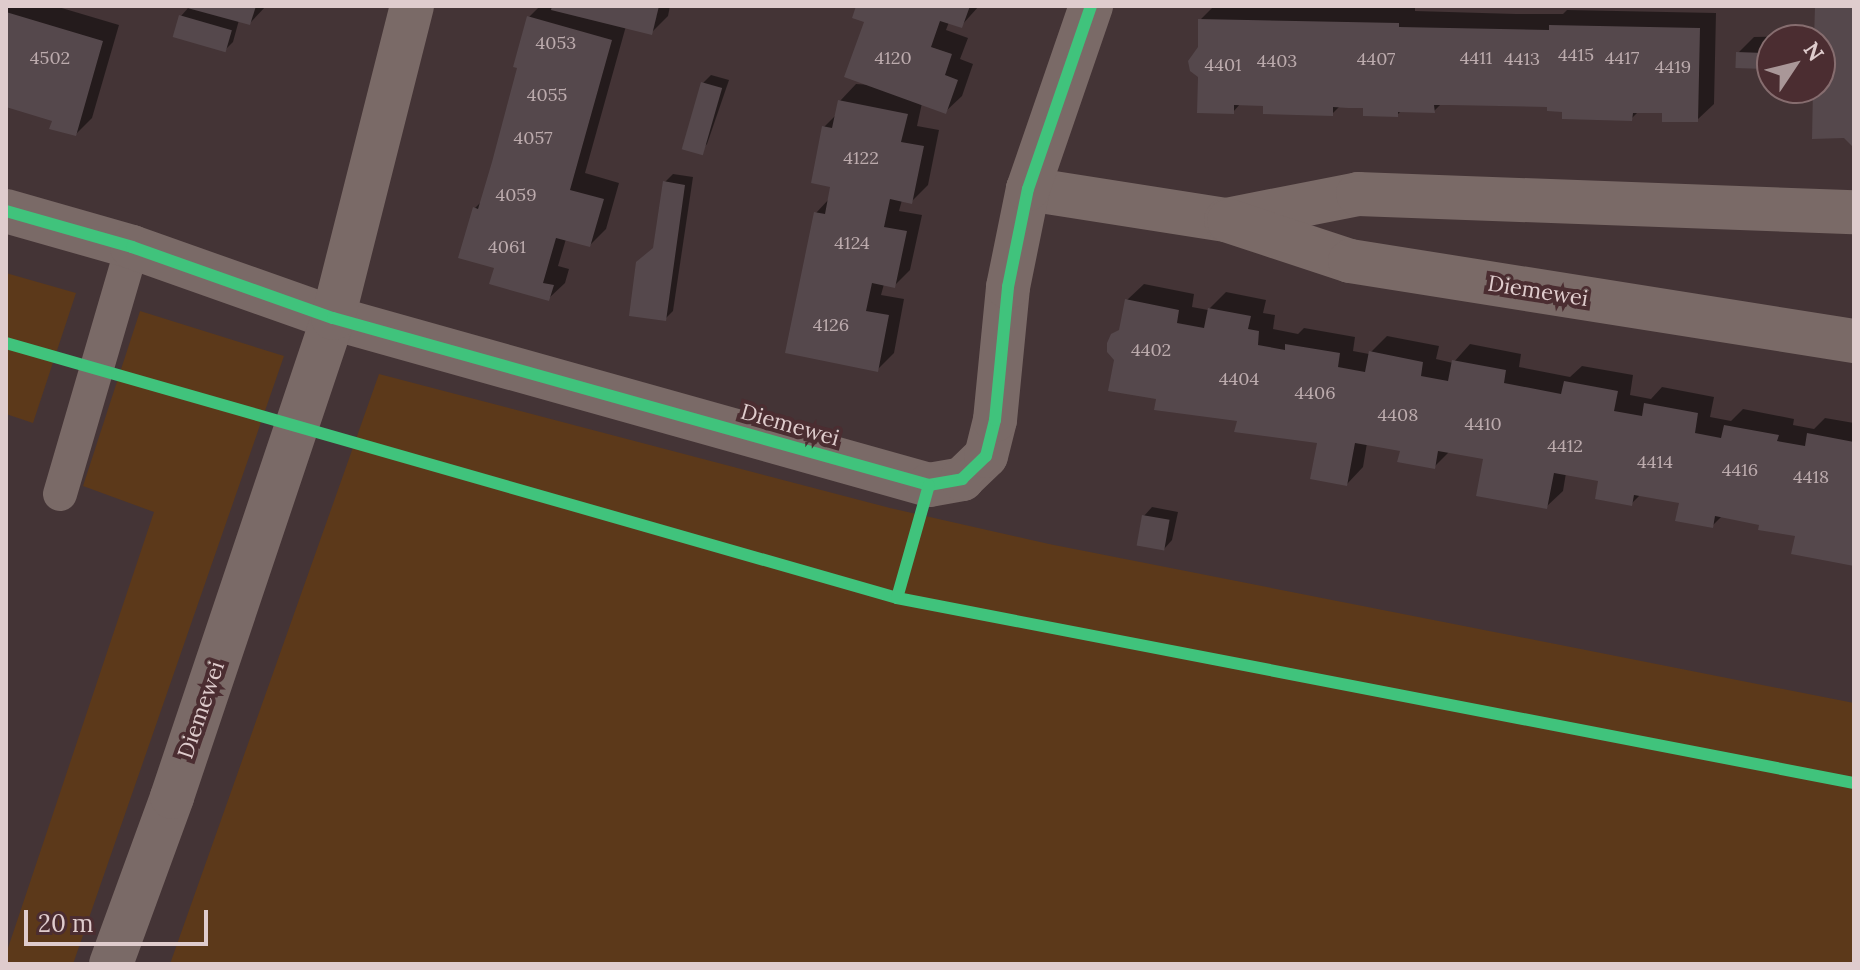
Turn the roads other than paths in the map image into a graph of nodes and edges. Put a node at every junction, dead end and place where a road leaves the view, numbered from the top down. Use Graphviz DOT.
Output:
graph roads {
  1 [pos="412,6"];
  2 [pos="1091,6"];
  3 [pos="1028,189"];
  4 [pos="6,211"];
  5 [pos="1854,212"];
  6 [pos="1226,220"];
  7 [pos="132,247"];
  8 [pos="333,318"];
  9 [pos="1854,341"];
  10 [pos="60,494"];
  11 [pos="111,964"];
  1 -- 8 [label="street, Diemewei"];
  2 -- 3 [label="street, Diemewei"];
  3 -- 6 [label="street, Diemewei"];
  3 -- 8 [label="street, Diemewei"];
  4 -- 7 [label="street, Diemewei"];
  5 -- 6 [label="street, Diemewei"];
  6 -- 9 [label="street, Diemewei"];
  7 -- 8 [label="street, Diemewei"];
  7 -- 10 [label="lane"];
  8 -- 11 [label="street, Diemewei"];
}
